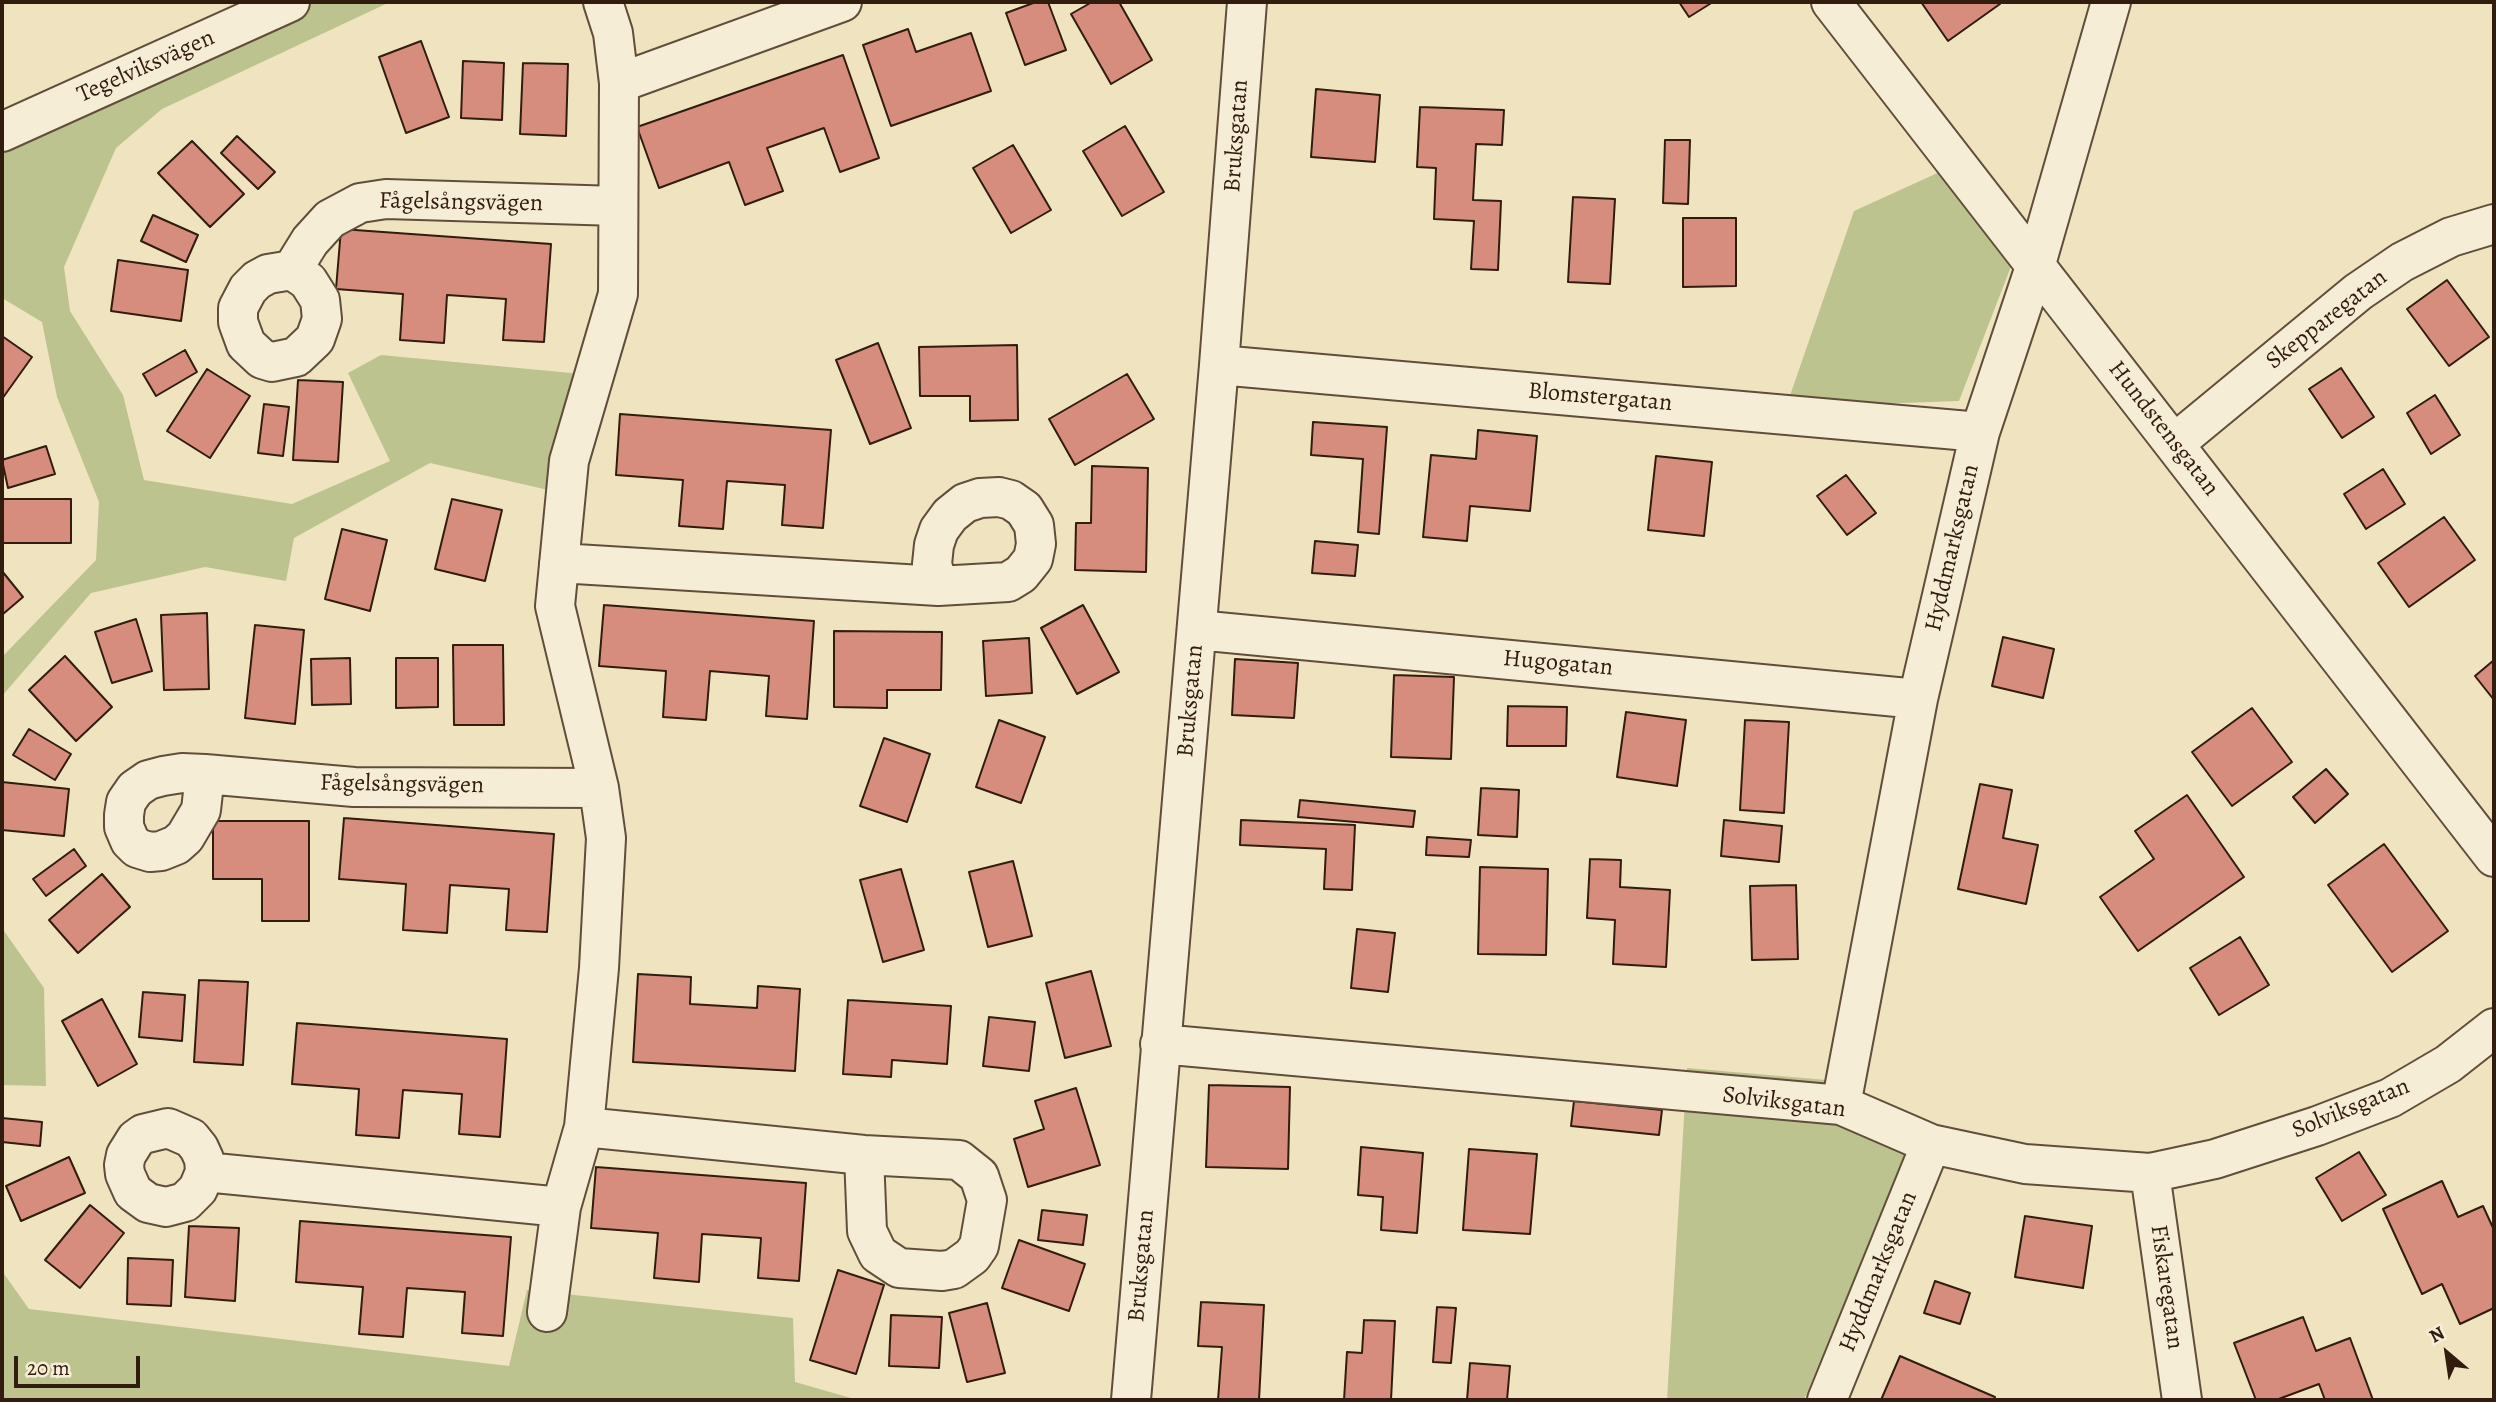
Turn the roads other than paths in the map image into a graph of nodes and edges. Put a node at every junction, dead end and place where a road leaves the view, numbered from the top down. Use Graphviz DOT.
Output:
graph roads {
  1 [pos="290,2"];
  2 [pos="603,2"];
  3 [pos="842,2"];
  4 [pos="1247,2"];
  5 [pos="1831,2"];
  6 [pos="2111,2"];
  7 [pos="619,83"];
  8 [pos="2,132"];
  9 [pos="618,206"];
  10 [pos="2494,224"];
  11 [pos="2036,264"];
  12 [pos="292,270"];
  13 [pos="1219,365"];
  14 [pos="1980,432"];
  15 [pos="2175,443"];
  16 [pos="559,563"];
  17 [pos="938,586"];
  18 [pos="1197,630"];
  19 [pos="1918,699"];
  20 [pos="205,774"];
  21 [pos="599,788"];
  22 [pos="2494,857"];
  23 [pos="2494,1028"];
  24 [pos="1160,1044"];
  25 [pos="1841,1105"];
  26 [pos="584,1127"];
  27 [pos="1931,1144"];
  28 [pos="864,1155"];
  29 [pos="205,1172"];
  30 [pos="2150,1173"];
  31 [pos="561,1207"];
  32 [pos="547,1312"];
  33 [pos="1131,1400"];
  34 [pos="1827,1400"];
  35 [pos="2182,1400"];
  1 -- 8 [label="street, Tegelviksvägen"];
  2 -- 7 [label="street"];
  3 -- 7 [label="street"];
  4 -- 13 [label="street, Bruksgatan"];
  5 -- 11 [label="street, Hundstensgatan"];
  6 -- 11 [label="street, Hyddmarksgatan"];
  7 -- 9 [label="street"];
  9 -- 12 [label="street, Fågelsångsvägen"];
  9 -- 16 [label="street"];
  10 -- 15 [label="street, Skepparegatan"];
  11 -- 14 [label="street, Hyddmarksgatan"];
  11 -- 15 [label="street, Hundstensgatan"];
  13 -- 14 [label="street, Blomstergatan"];
  13 -- 18 [label="street, Bruksgatan"];
  14 -- 19 [label="street, Hyddmarksgatan"];
  15 -- 22 [label="street, Hundstensgatan"];
  16 -- 17 [label="street"];
  16 -- 21 [label="street"];
  18 -- 19 [label="street, Hugogatan"];
  18 -- 24 [label="street, Bruksgatan"];
  19 -- 25 [label="street, Hyddmarksgatan"];
  20 -- 21 [label="street, Fågelsångsvägen"];
  21 -- 26 [label="street"];
  23 -- 30 [label="street, Solviksgatan"];
  24 -- 25 [label="street, Solviksgatan"];
  24 -- 33 [label="street, Bruksgatan"];
  25 -- 27 [label="street, Solviksgatan"];
  26 -- 28 [label="street"];
  26 -- 31 [label="street"];
  27 -- 30 [label="street, Solviksgatan"];
  27 -- 34 [label="street, Hyddmarksgatan"];
  29 -- 31 [label="street"];
  30 -- 35 [label="street, Fiskaregatan"];
  31 -- 32 [label="street"];
}
